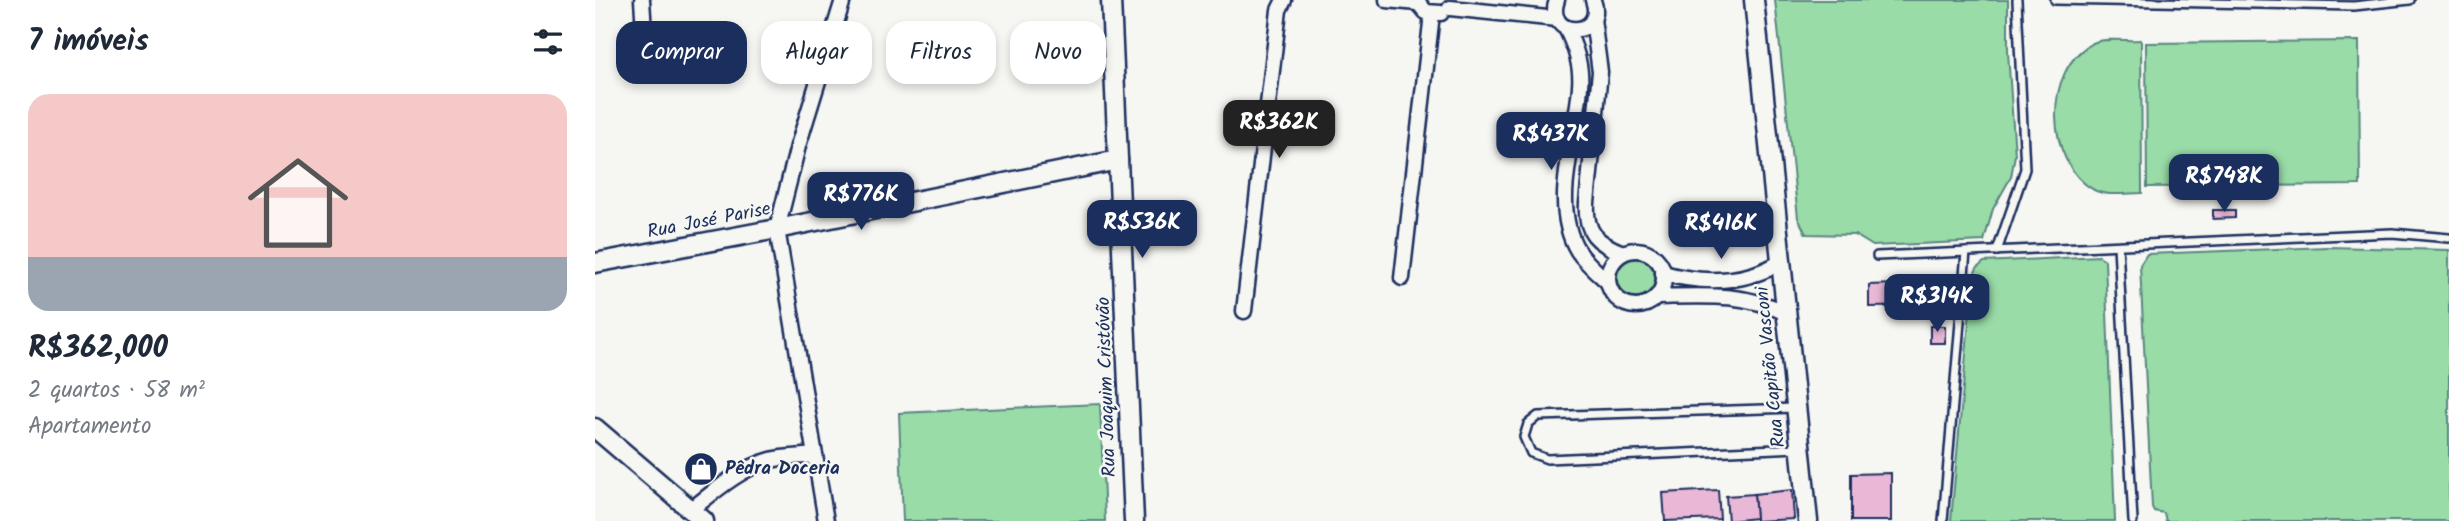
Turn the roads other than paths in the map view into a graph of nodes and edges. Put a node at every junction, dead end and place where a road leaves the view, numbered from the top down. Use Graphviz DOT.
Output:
graph roads {
  1 [pos="642,0"];
  2 [pos="843,0"];
  3 [pos="1111,0"];
  4 [pos="1284,0"];
  5 [pos="1387,0"];
  6 [pos="1557,0"];
  7 [pos="1593,0"];
  8 [pos="1754,0"];
  9 [pos="2017,0"];
  10 [pos="2055,0"];
  11 [pos="2410,0"];
  12 [pos="1416,1"];
  13 [pos="1452,4"];
  14 [pos="1432,14"];
  15 [pos="1593,19"];
  16 [pos="643,21"];
  17 [pos="1562,24"];
  18 [pos="1118,160"];
  19 [pos="777,229"];
  20 [pos="2449,238"];
  21 [pos="2118,246"];
  22 [pos="1997,251"];
  23 [pos="1623,253"];
  24 [pos="1966,253"];
  25 [pos="1877,256"];
  26 [pos="1782,261"];
  27 [pos="595,263"];
  28 [pos="1663,273"];
  29 [pos="1402,278"];
  30 [pos="1739,278"];
  31 [pos="1692,279"];
  32 [pos="1608,282"];
  33 [pos="1691,296"];
  34 [pos="1656,297"];
  35 [pos="1737,297"];
  36 [pos="1244,311"];
  37 [pos="1786,313"];
  38 [pos="1797,408"];
  39 [pos="595,428"];
  40 [pos="1800,449"];
  41 [pos="815,455"];
  42 [pos="698,515"];
  43 [pos="826,521"];
  44 [pos="1133,521"];
  45 [pos="1808,521"];
  46 [pos="1943,521"];
  47 [pos="2133,521"];
  1 -- 16 [label="street"];
  2 -- 19 [label="street"];
  3 -- 18 [label="street, Rua Joaquim Cristóvão"];
  4 -- 36 [label="street"];
  5 -- 12 [label="street"];
  6 -- 17 [label="street"];
  7 -- 15 [label="street"];
  8 -- 26 [label="street, Rua Capitão Vasconi"];
  9 -- 22 [label="lane"];
  10 -- 11 [label="lane"];
  12 -- 14 [label="street"];
  13 -- 14 [label="street"];
  13 -- 17 [label="street"];
  14 -- 29 [label="street"];
  15 -- 17 [label="street"];
  15 -- 23 [label="street"];
  17 -- 32 [label="street"];
  18 -- 19 [label="street, Rua José Parise"];
  18 -- 44 [label="street, Rua Joaquim Cristóvão"];
  19 -- 27 [label="street, Rua José Parise"];
  19 -- 41 [label="street"];
  20 -- 21 [label="lane"];
  21 -- 22 [label="lane"];
  21 -- 47 [label="lane"];
  22 -- 24 [label="lane"];
  23 -- 28 [label="street"];
  23 -- 32 [label="street"];
  24 -- 25 [label="lane"];
  24 -- 46 [label="lane"];
  26 -- 30 [label="street"];
  26 -- 37 [label="street, Rua Capitão Vasconi"];
  28 -- 31 [label="street"];
  28 -- 34 [label="street"];
  30 -- 31 [label="street"];
  30 -- 35 [label="street"];
  31 -- 33 [label="street"];
  32 -- 34 [label="street"];
  33 -- 34 [label="street"];
  33 -- 35 [label="street"];
  35 -- 37 [label="street"];
  37 -- 38 [label="street, Rua Capitão Vasconi"];
  38 -- 40 [label="street, Rua Capitão Vasconi"];
  38 -- 40 [label="lane"];
  39 -- 42 [label="street"];
  40 -- 45 [label="street, Rua Capitão Vasconi"];
  41 -- 42 [label="street"];
  41 -- 43 [label="street"];
}
